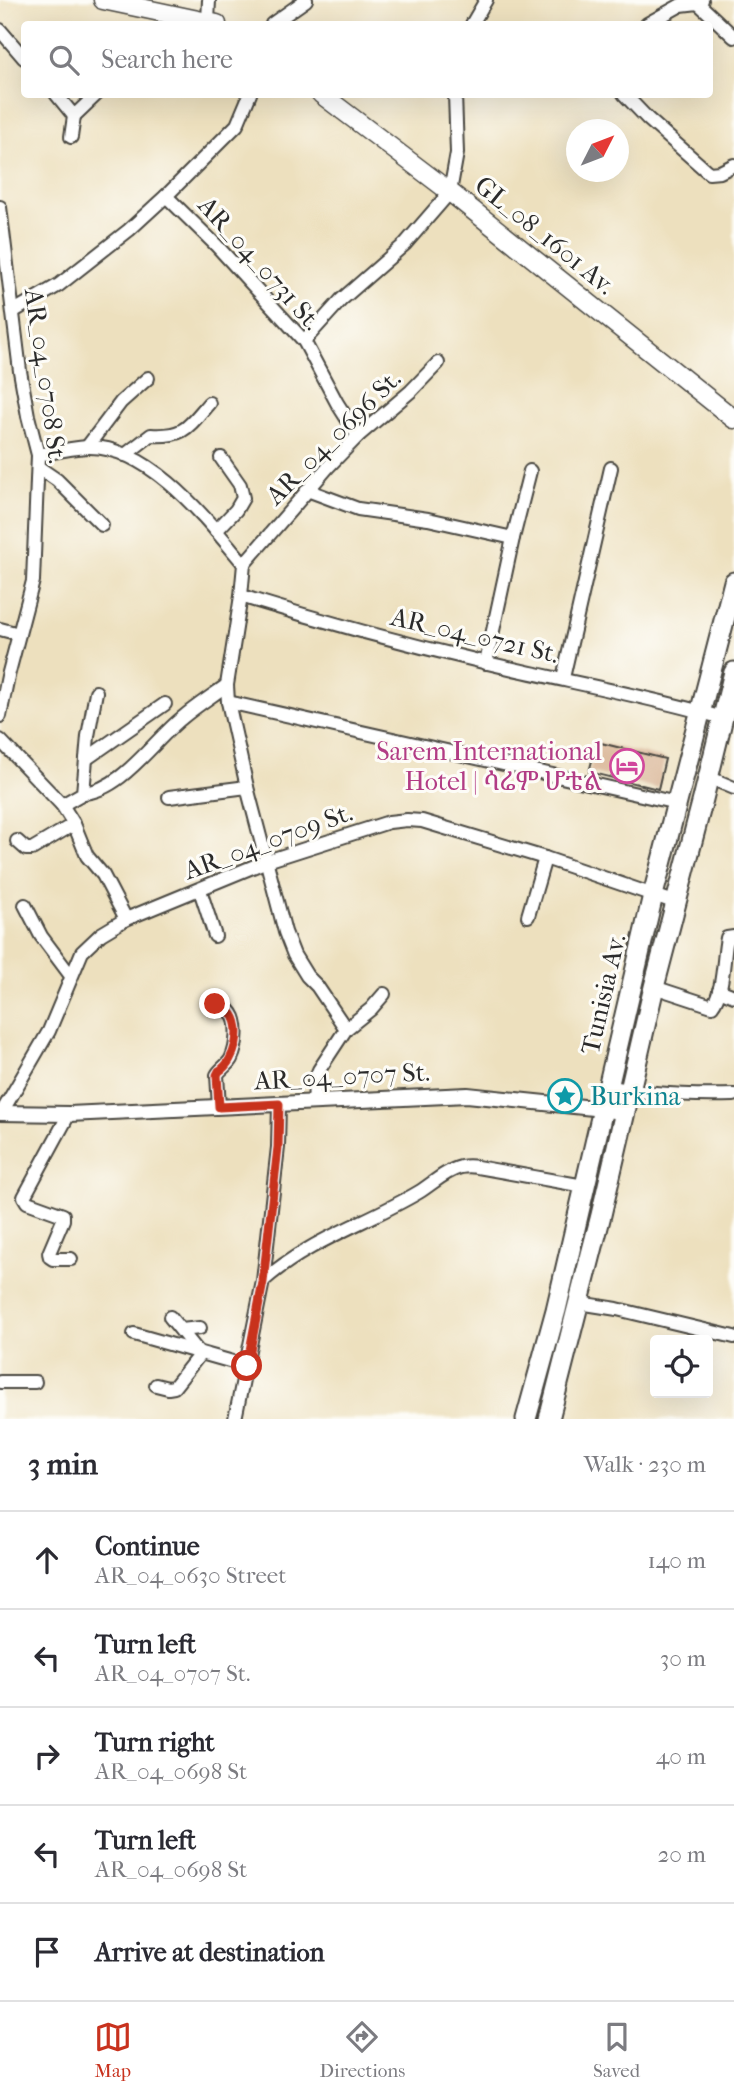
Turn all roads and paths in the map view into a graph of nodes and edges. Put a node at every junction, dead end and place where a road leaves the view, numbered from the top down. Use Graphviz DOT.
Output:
graph roads {
  1 [pos="103,0"];
  2 [pos="209,0"];
  3 [pos="306,0"];
  4 [pos="486,0"];
  5 [pos="700,2"];
  6 [pos="203,21"];
  7 [pos="212,21"];
  8 [pos="276,21"];
  9 [pos="474,21"];
  10 [pos="652,21"];
  11 [pos="0,30"];
  12 [pos="734,37"];
  13 [pos="21,54"];
  14 [pos="59,98"];
  15 [pos="93,98"];
  16 [pos="248,98"];
  17 [pos="326,98"];
  18 [pos="455,98"];
  19 [pos="628,98"];
  20 [pos="74,117"];
  21 [pos="71,137"];
  22 [pos="734,164"];
  23 [pos="450,192"];
  24 [pos="166,196"];
  25 [pos="0,207"];
  26 [pos="13,311"];
  27 [pos="304,341"];
  28 [pos="438,363"];
  29 [pos="148,378"];
  30 [pos="209,403"];
  31 [pos="734,419"];
  32 [pos="358,436"];
  33 [pos="87,447"];
  34 [pos="125,454"];
  35 [pos="221,458"];
  36 [pos="38,461"];
  37 [pos="611,468"];
  38 [pos="530,471"];
  39 [pos="307,490"];
  40 [pos="102,525"];
  41 [pos="216,531"];
  42 [pos="513,538"];
  43 [pos="244,564"];
  44 [pos="734,582"];
  45 [pos="241,596"];
  46 [pos="0,629"];
  47 [pos="19,634"];
  48 [pos="486,663"];
  49 [pos="563,678"];
  50 [pos="733,679"];
  51 [pos="227,685"];
  52 [pos="96,692"];
  53 [pos="228,702"];
  54 [pos="165,704"];
  55 [pos="701,712"];
  56 [pos="0,716"];
  57 [pos="723,718"];
  58 [pos="0,740"];
  59 [pos="86,760"];
  60 [pos="708,777"];
  61 [pos="247,787"];
  62 [pos="734,788"];
  63 [pos="83,793"];
  64 [pos="169,797"];
  65 [pos="677,803"];
  66 [pos="62,805"];
  67 [pos="74,824"];
  68 [pos="17,841"];
  69 [pos="545,858"];
  70 [pos="267,860"];
  71 [pos="201,890"];
  72 [pos="653,895"];
  73 [pos="677,903"];
  74 [pos="25,905"];
  75 [pos="528,916"];
  76 [pos="126,919"];
  77 [pos="215,936"];
  78 [pos="734,937"];
  79 [pos="71,976"];
  80 [pos="654,987"];
  81 [pos="719,990"];
  82 [pos="384,994"];
  83 [pos="734,996"];
  84 [pos="209,1002"];
  85 [pos="346,1029"];
  86 [pos="608,1086"];
  87 [pos="630,1091"];
  88 [pos="734,1095"];
  89 [pos="315,1101"];
  90 [pos="279,1104"];
  91 [pos="219,1107"];
  92 [pos="603,1109"];
  93 [pos="1,1112"];
  94 [pos="625,1113"];
  95 [pos="69,1114"];
  96 [pos="584,1186"];
  97 [pos="71,1259"];
  98 [pos="263,1282"];
  99 [pos="579,1303"];
  100 [pos="170,1317"];
  101 [pos="200,1328"];
  102 [pos="181,1329"];
  103 [pos="134,1334"];
  104 [pos="734,1336"];
  105 [pos="200,1354"];
  106 [pos="247,1366"];
  107 [pos="0,1382"];
  108 [pos="36,1382"];
  109 [pos="156,1385"];
  110 [pos="234,1419"];
  111 [pos="526,1419"];
  112 [pos="549,1419"];
  1 -- 6 [label="main road"];
  2 -- 7 [label="street"];
  3 -- 8 [label="street"];
  4 -- 9 [label="street"];
  5 -- 10 [label="street"];
  5 -- 12 [label="street"];
  11 -- 13 [label="street"];
  14 -- 20 [label="street"];
  15 -- 20 [label="street"];
  16 -- 24 [label="street"];
  17 -- 23 [label="main road, GL_08_1601 Av."];
  18 -- 23 [label="street"];
  19 -- 22 [label="street"];
  20 -- 21 [label="street"];
  23 -- 27 [label="street"];
  23 -- 31 [label="main road, GL_08_1601 Av."];
  24 -- 26 [label="street"];
  24 -- 27 [label="street, AR_04_0731 St."];
  25 -- 26 [label="street, AR_04_0708 St."];
  26 -- 36 [label="street, AR_04_0708 St."];
  27 -- 32 [label="street, AR_04_0731 St."];
  28 -- 32 [label="street, AR_04_0696 St."];
  29 -- 33 [label="street"];
  30 -- 34 [label="street"];
  32 -- 39 [label="street, AR_04_0696 St."];
  33 -- 34 [label="street"];
  33 -- 36 [label="street"];
  34 -- 41 [label="street"];
  35 -- 41 [label="street"];
  36 -- 40 [label="street"];
  36 -- 47 [label="street, AR_04_0708 St."];
  37 -- 49 [label="street"];
  38 -- 42 [label="street"];
  39 -- 42 [label="street"];
  39 -- 43 [label="street, AR_04_0696 St."];
  41 -- 43 [label="street"];
  42 -- 48 [label="street"];
  43 -- 45 [label="street"];
  44 -- 55 [label="main road, Tunisia Av."];
  45 -- 48 [label="street, AR_04_0721 St."];
  45 -- 51 [label="street"];
  46 -- 47 [label="street"];
  47 -- 56 [label="street, AR_04_0708 St."];
  48 -- 49 [label="street, AR_04_0721 St."];
  49 -- 55 [label="street, AR_04_0721 St."];
  50 -- 57 [label="main road, Tunisia Av."];
  51 -- 53 [label="street"];
  51 -- 63 [label="street"];
  52 -- 59 [label="street"];
  53 -- 61 [label="street"];
  53 -- 65 [label="street"];
  54 -- 59 [label="street"];
  55 -- 57 [label="street, AR_04_0721 St."];
  55 -- 65 [label="main road, Tunisia Av."];
  57 -- 60 [label="main road, Tunisia Av."];
  58 -- 66 [label="street"];
  59 -- 63 [label="street"];
  60 -- 62 [label="street"];
  60 -- 73 [label="main road, Tunisia Av."];
  61 -- 64 [label="street"];
  61 -- 70 [label="street"];
  63 -- 66 [label="street"];
  65 -- 72 [label="main road, Tunisia Av."];
  66 -- 67 [label="street"];
  67 -- 68 [label="street"];
  67 -- 76 [label="street"];
  69 -- 70 [label="street, AR_04_0709 St."];
  69 -- 72 [label="street, AR_04_0709 St."];
  69 -- 75 [label="street"];
  70 -- 71 [label="street, AR_04_0709 St."];
  70 -- 85 [label="street"];
  71 -- 76 [label="street, AR_04_0709 St."];
  71 -- 77 [label="street"];
  72 -- 73 [label="street, AR_04_0709 St."];
  72 -- 86 [label="main road, Tunisia Av."];
  73 -- 80 [label="main road, Tunisia Av."];
  74 -- 79 [label="street"];
  76 -- 79 [label="street, AR_04_0709 St."];
  78 -- 81 [label="street"];
  79 -- 93 [label="street, AR_04_0709 St."];
  80 -- 81 [label="street"];
  80 -- 87 [label="main road, Tunisia Av."];
  81 -- 83 [label="street"];
  82 -- 85 [label="street"];
  84 -- 91 [label="street"];
  85 -- 89 [label="street"];
  86 -- 87 [label="street"];
  86 -- 92 [label="main road, Tunisia Av."];
  87 -- 88 [label="street"];
  87 -- 94 [label="main road, Tunisia Av."];
  89 -- 90 [label="street, AR_04_0707 St."];
  89 -- 92 [label="street, AR_04_0707 St."];
  90 -- 91 [label="street, AR_04_0707 St."];
  90 -- 98 [label="street"];
  91 -- 95 [label="street, AR_04_0707 St."];
  92 -- 94 [label="street, AR_04_0707 St."];
  92 -- 96 [label="main road, Tunisia Av."];
  93 -- 95 [label="street, AR_04_0707 St."];
  94 -- 99 [label="main road, Tunisia Av."];
  95 -- 97 [label="street"];
  96 -- 98 [label="street"];
  96 -- 111 [label="main road, Tunisia Av."];
  98 -- 106 [label="street"];
  99 -- 104 [label="street"];
  99 -- 112 [label="main road, Tunisia Av."];
  100 -- 102 [label="street"];
  101 -- 102 [label="street"];
  102 -- 105 [label="street"];
  103 -- 105 [label="street"];
  105 -- 106 [label="street"];
  105 -- 109 [label="street"];
  106 -- 110 [label="street"];
  107 -- 108 [label="street"];
}
